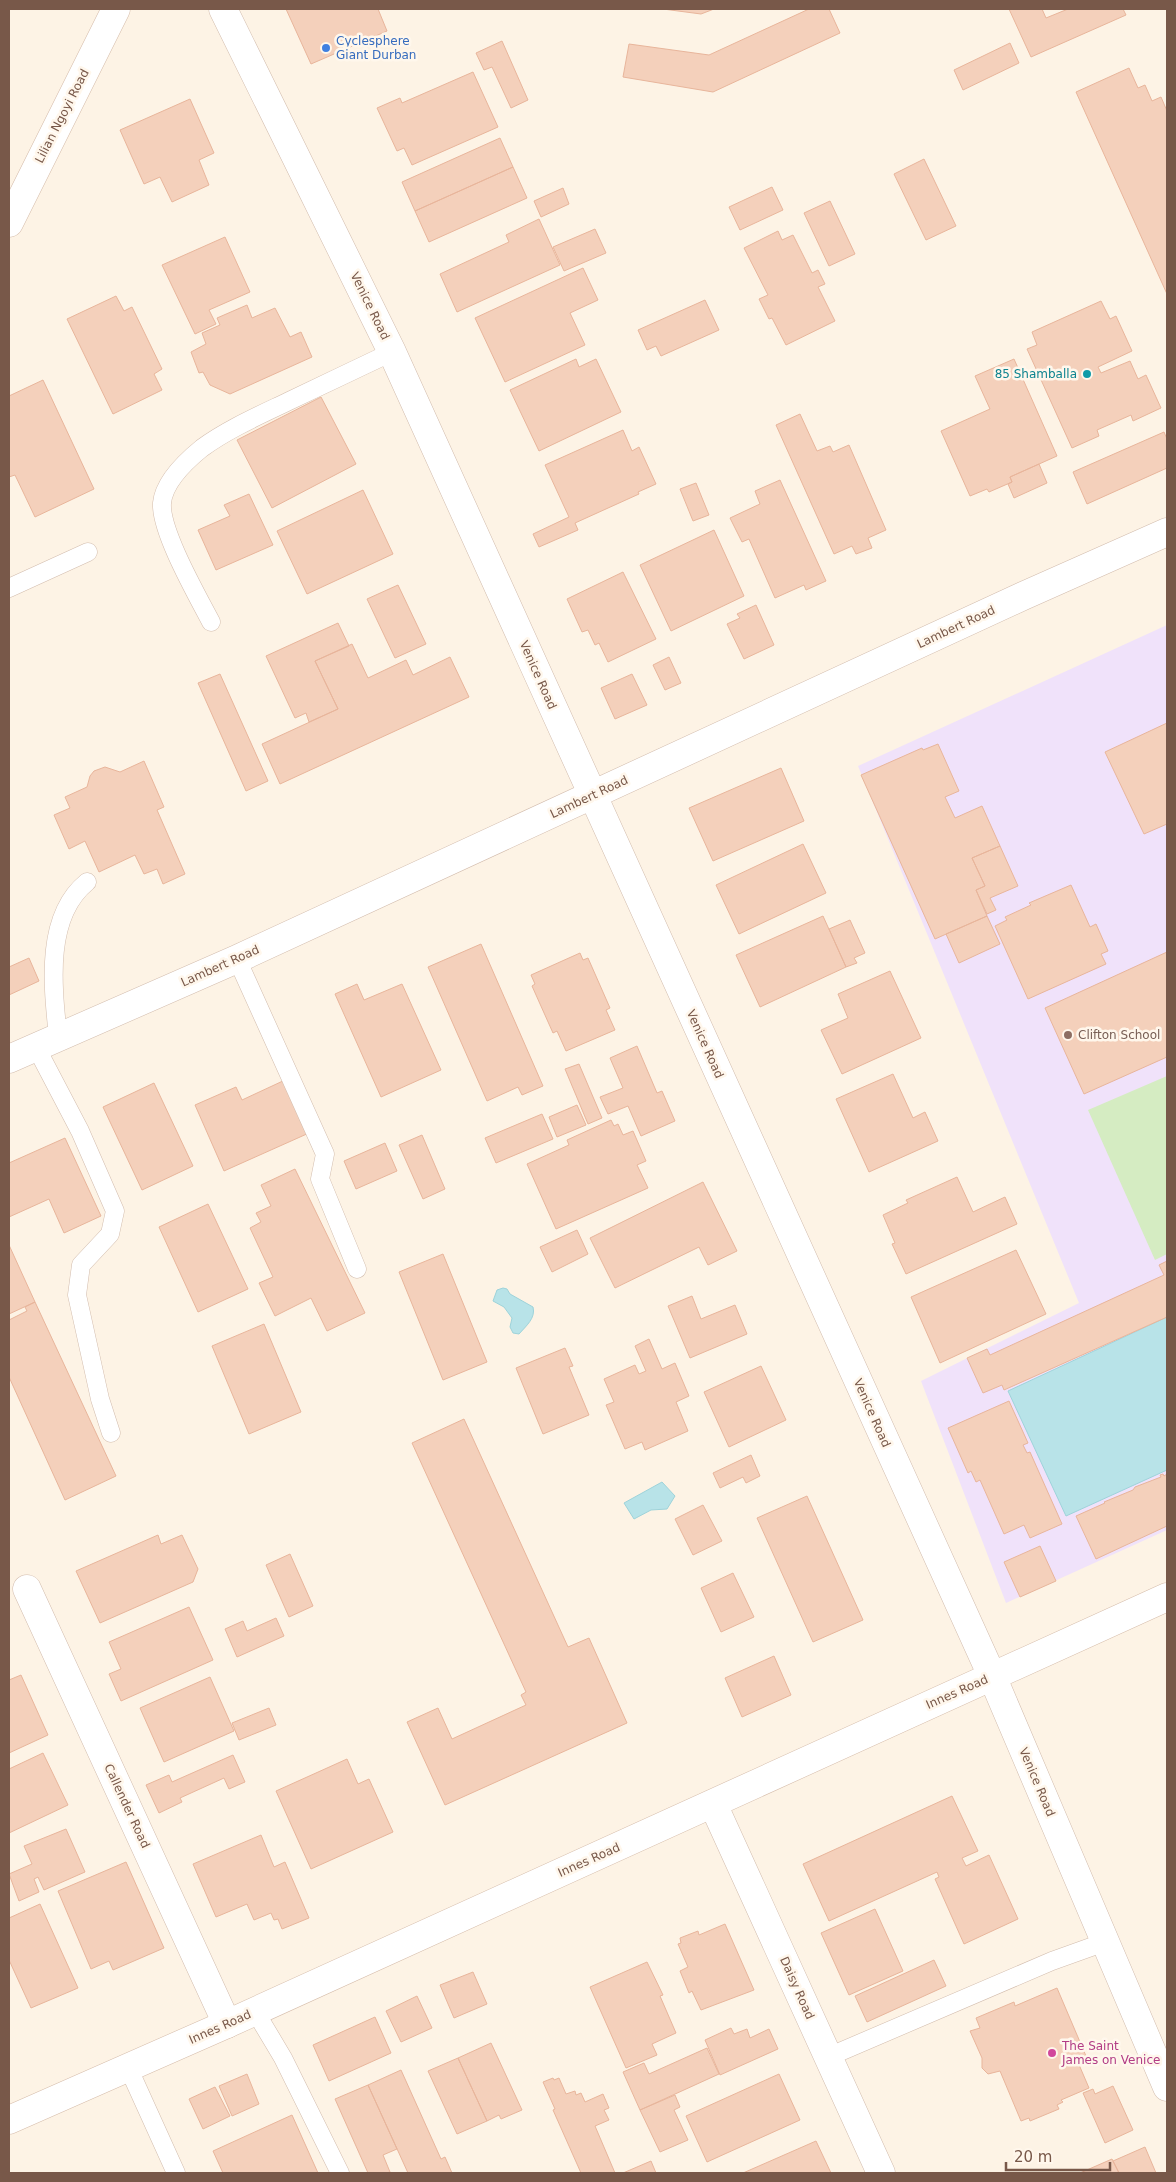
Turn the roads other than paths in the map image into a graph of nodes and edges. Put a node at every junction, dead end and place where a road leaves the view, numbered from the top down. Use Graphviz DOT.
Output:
graph roads {
  1 [pos="116,9"];
  2 [pos="223,9"];
  3 [pos="10,218"];
  4 [pos="392,352"];
  5 [pos="1167,532"];
  6 [pos="88,552"];
  7 [pos="9,588"];
  8 [pos="211,622"];
  9 [pos="593,796"];
  10 [pos="87,882"];
  11 [pos="237,959"];
  12 [pos="47,1042"];
  13 [pos="9,1059"];
  14 [pos="357,1269"];
  15 [pos="111,1433"];
  16 [pos="27,1589"];
  17 [pos="1167,1597"];
  18 [pos="992,1676"];
  19 [pos="713,1804"];
  20 [pos="1106,1942"];
  21 [pos="255,2011"];
  22 [pos="227,2024"];
  23 [pos="828,2058"];
  24 [pos="128,2067"];
  25 [pos="1167,2088"];
  26 [pos="9,2120"];
  27 [pos="176,2173"];
  28 [pos="340,2173"];
  29 [pos="881,2173"];
  1 -- 3 [label="street, Lilian Ngoyi Road"];
  2 -- 4 [label="street, Venice Road"];
  4 -- 8 [label="lane"];
  4 -- 9 [label="street, Venice Road"];
  5 -- 9 [label="street, Lambert Road"];
  6 -- 7 [label="lane"];
  9 -- 11 [label="street, Lambert Road"];
  9 -- 18 [label="street, Venice Road"];
  10 -- 12 [label="lane"];
  11 -- 12 [label="street, Lambert Road"];
  11 -- 14 [label="lane"];
  12 -- 13 [label="street, Lambert Road"];
  12 -- 15 [label="lane"];
  16 -- 22 [label="street, Callender Road"];
  17 -- 18 [label="street, Innes Road"];
  18 -- 19 [label="street, Innes Road"];
  18 -- 20 [label="street, Venice Road"];
  19 -- 21 [label="street, Innes Road"];
  19 -- 23 [label="street, Daisy Road"];
  20 -- 23 [label="lane"];
  20 -- 25 [label="street, Venice Road"];
  21 -- 22 [label="street, Innes Road"];
  21 -- 28 [label="lane"];
  22 -- 24 [label="street, Innes Road"];
  23 -- 29 [label="street, Daisy Road"];
  24 -- 26 [label="street, Innes Road"];
  24 -- 27 [label="lane"];
}
